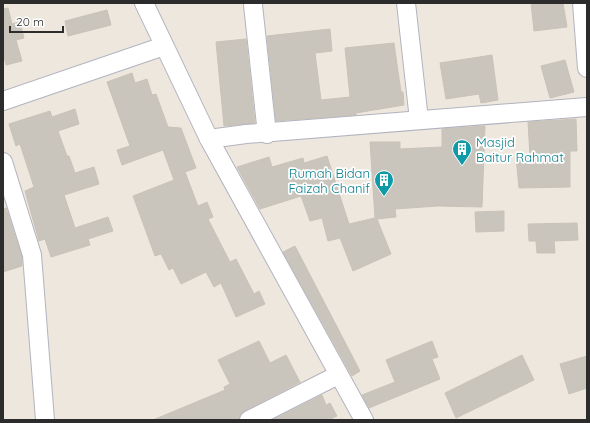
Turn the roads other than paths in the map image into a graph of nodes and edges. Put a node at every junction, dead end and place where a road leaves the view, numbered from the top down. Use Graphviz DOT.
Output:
graph roads {
  1 [pos="144,3"];
  2 [pos="406,3"];
  3 [pos="582,3"];
  4 [pos="253,5"];
  5 [pos="164,46"];
  6 [pos="587,68"];
  7 [pos="3,101"];
  8 [pos="587,107"];
  9 [pos="419,120"];
  10 [pos="267,134"];
  11 [pos="215,139"];
  12 [pos="3,162"];
  13 [pos="338,375"];
  14 [pos="45,420"];
  15 [pos="249,420"];
  16 [pos="364,420"];
  1 -- 5 [label="street"];
  2 -- 9 [label="street"];
  3 -- 6 [label="street"];
  4 -- 10 [label="street"];
  5 -- 7 [label="street"];
  5 -- 11 [label="street"];
  8 -- 9 [label="street"];
  9 -- 10 [label="street"];
  10 -- 11 [label="street"];
  11 -- 13 [label="street"];
  12 -- 14 [label="street"];
  13 -- 15 [label="street"];
  13 -- 16 [label="street"];
}
